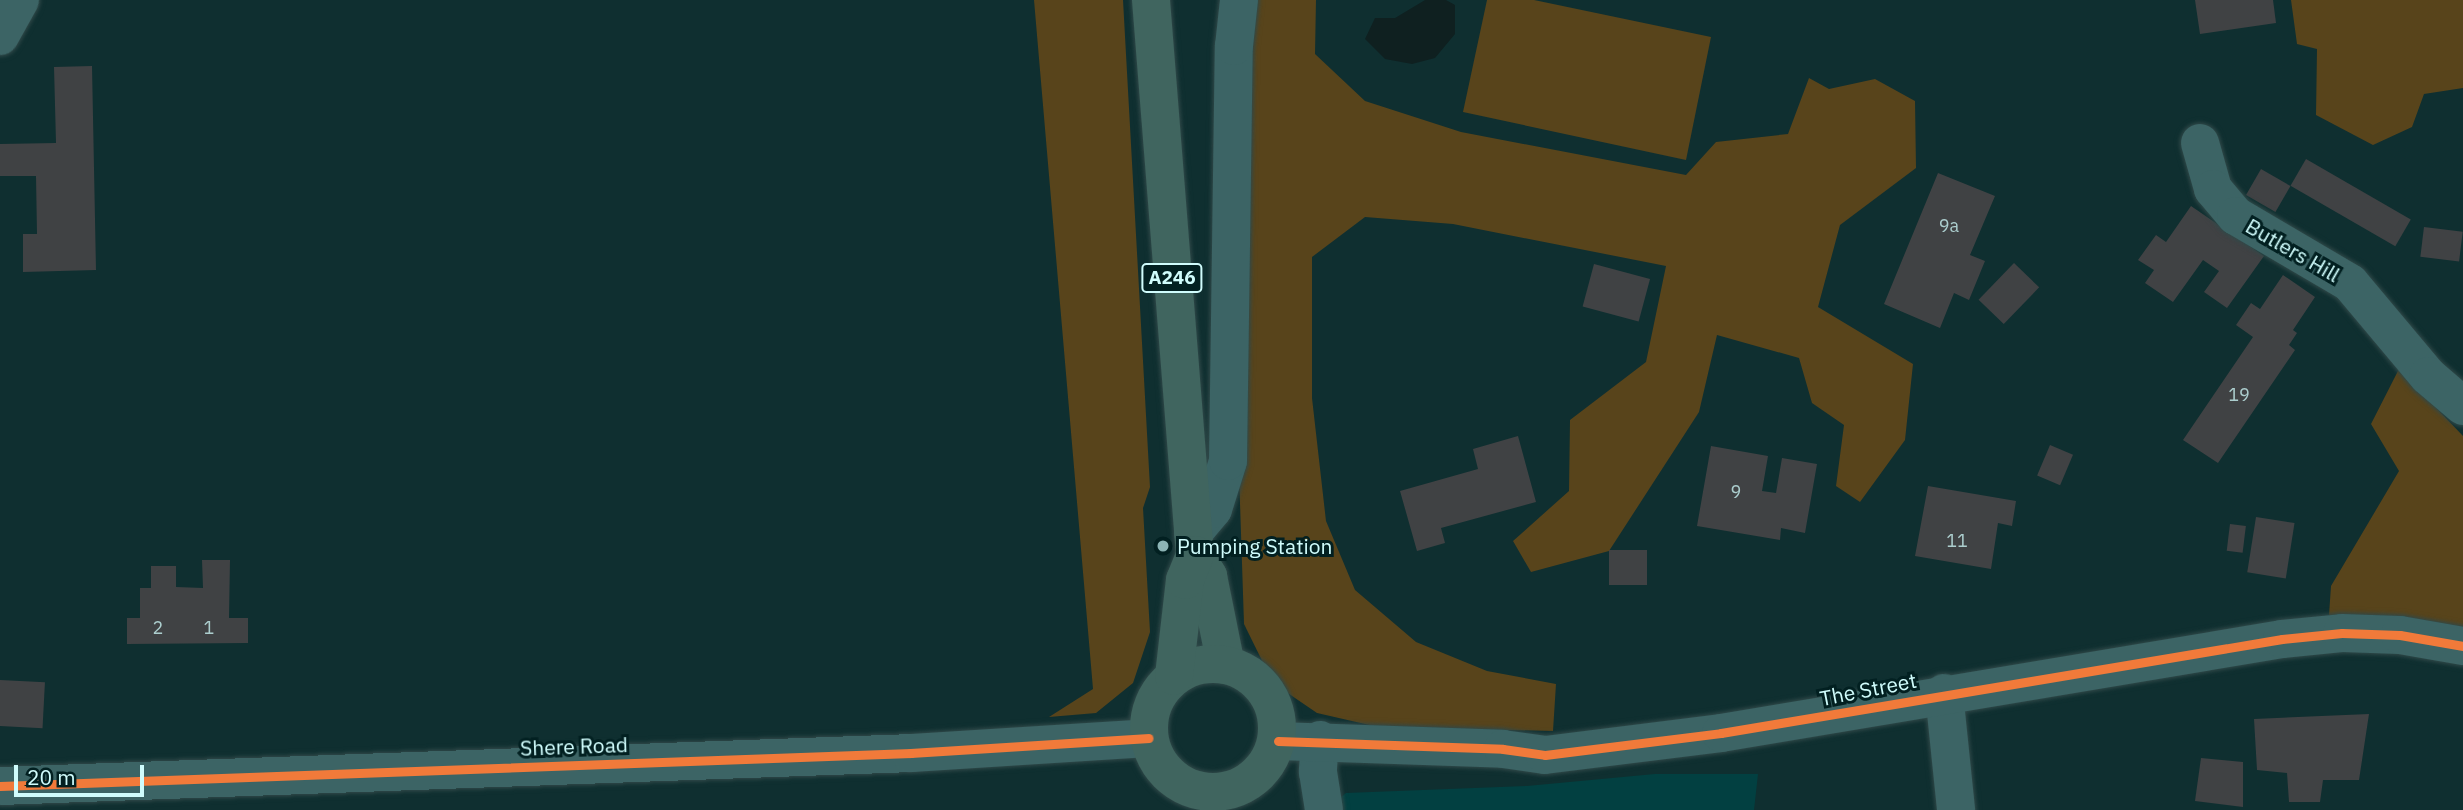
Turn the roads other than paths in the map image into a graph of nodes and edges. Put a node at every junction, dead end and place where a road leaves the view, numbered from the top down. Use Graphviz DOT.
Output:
graph roads {
  1 [pos="20,0"];
  2 [pos="1151,0"];
  3 [pos="1239,0"];
  4 [pos="0,36"];
  5 [pos="2200,144"];
  6 [pos="2463,406"];
  7 [pos="1194,544"];
  8 [pos="2463,646"];
  9 [pos="1226,665"];
  10 [pos="1174,676"];
  11 [pos="1944,693"];
  12 [pos="1149,738"];
  13 [pos="1320,740"];
  14 [pos="1278,741"];
  15 [pos="0,786"];
  16 [pos="1245,797"];
  17 [pos="1197,800"];
  18 [pos="1324,810"];
  19 [pos="1956,810"];
  1 -- 4 [label="street"];
  2 -- 7 [label="main road, A246"];
  3 -- 7 [label="street"];
  5 -- 6 [label="street, Butlers Hill"];
  7 -- 9 [label="main road, A246"];
  7 -- 10 [label="main road, A246"];
  8 -- 11 [label="street, The Street"];
  9 -- 10 [label="main road"];
  9 -- 14 [label="main road"];
  10 -- 12 [label="main road"];
  11 -- 13 [label="street, The Street"];
  11 -- 19 [label="street"];
  12 -- 15 [label="street, Shere Road"];
  12 -- 17 [label="main road"];
  13 -- 14 [label="street, The Street"];
  13 -- 18 [label="street"];
  14 -- 16 [label="main road"];
  16 -- 17 [label="main road"];
}
